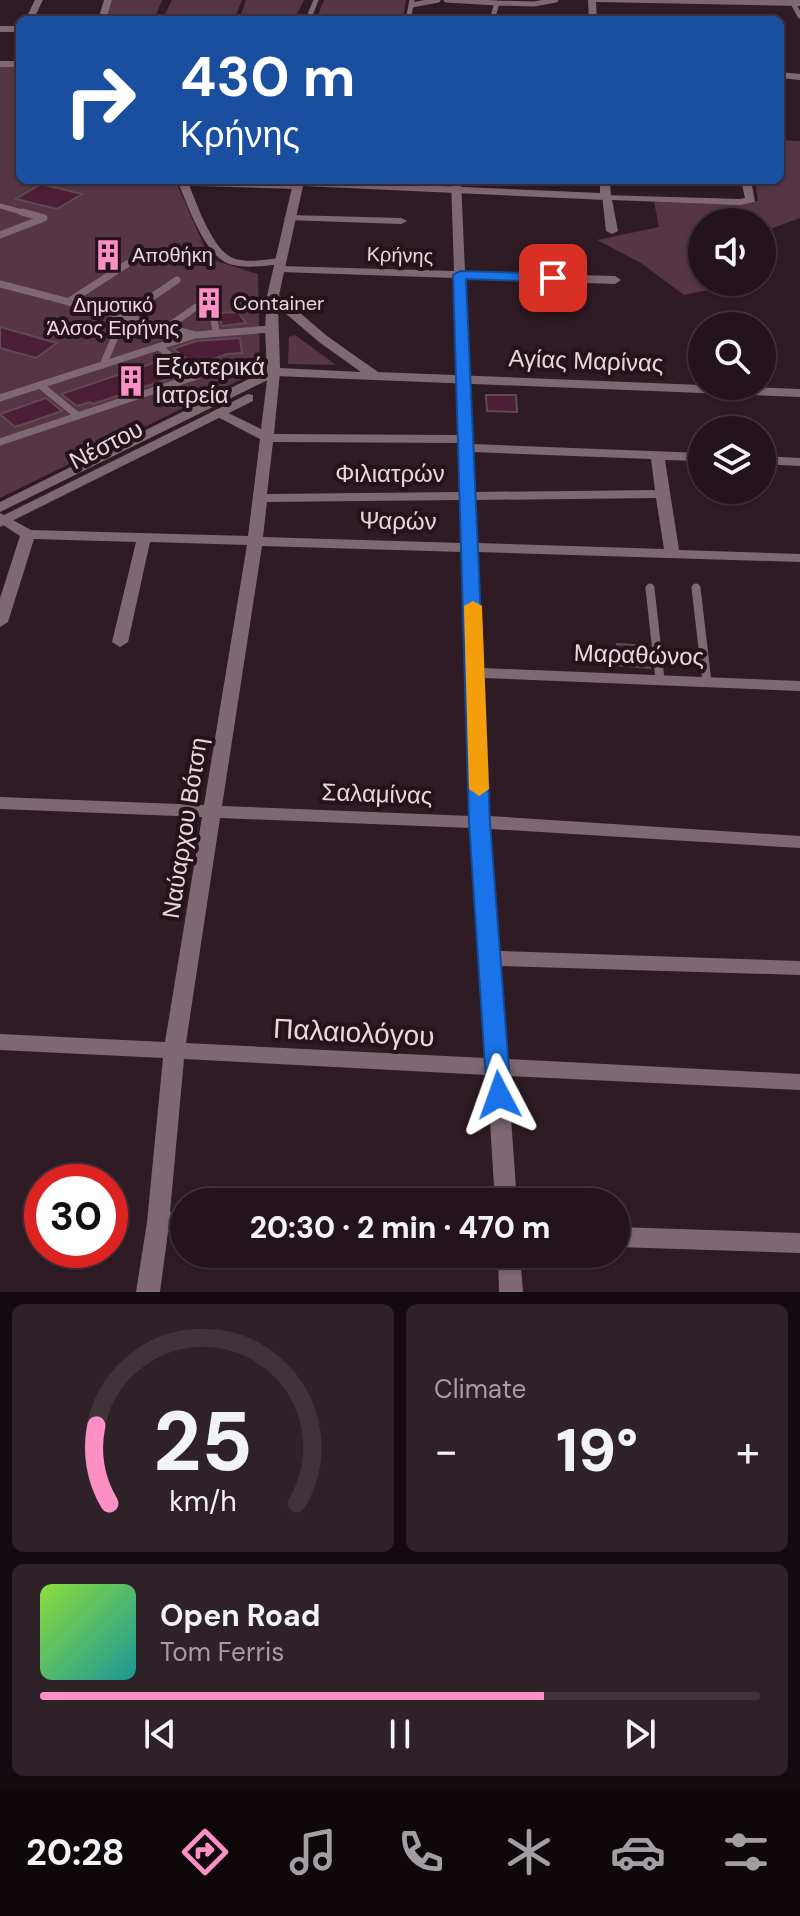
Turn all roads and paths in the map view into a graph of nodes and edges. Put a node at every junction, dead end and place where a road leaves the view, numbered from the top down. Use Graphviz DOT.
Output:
graph roads {
  1 [pos="438,0"];
  2 [pos="446,0"];
  3 [pos="463,0"];
  4 [pos="556,0"];
  5 [pos="594,0"];
  6 [pos="412,2"];
  7 [pos="497,3"];
  8 [pos="797,3"];
  9 [pos="707,4"];
  10 [pos="493,16"];
  11 [pos="800,16"];
  12 [pos="186,184"];
  13 [pos="298,184"];
  14 [pos="377,184"];
  15 [pos="605,184"];
  16 [pos="747,184"];
  17 [pos="456,185"];
  18 [pos="606,197"];
  19 [pos="0,206"];
  20 [pos="290,218"];
  21 [pos="401,221"];
  22 [pos="612,231"];
  23 [pos="0,235"];
  24 [pos="127,264"];
  25 [pos="281,265"];
  26 [pos="460,275"];
  27 [pos="177,280"];
  28 [pos="615,280"];
  29 [pos="0,284"];
  30 [pos="273,296"];
  31 [pos="68,302"];
  32 [pos="124,316"];
  33 [pos="166,328"];
  34 [pos="271,329"];
  35 [pos="216,331"];
  36 [pos="195,335"];
  37 [pos="159,347"];
  38 [pos="103,365"];
  39 [pos="375,374"];
  40 [pos="274,378"];
  41 [pos="463,378"];
  42 [pos="40,385"];
  43 [pos="800,393"];
  44 [pos="2,396"];
  45 [pos="217,413"];
  46 [pos="78,416"];
  47 [pos="269,438"];
  48 [pos="0,442"];
  49 [pos="466,443"];
  50 [pos="657,455"];
  51 [pos="688,456"];
  52 [pos="776,461"];
  53 [pos="800,462"];
  54 [pos="663,494"];
  55 [pos="469,496"];
  56 [pos="261,498"];
  57 [pos="1,518"];
  58 [pos="28,534"];
  59 [pos="144,537"];
  60 [pos="255,541"];
  61 [pos="471,546"];
  62 [pos="672,554"];
  63 [pos="800,558"];
  64 [pos="650,588"];
  65 [pos="696,588"];
  66 [pos="0,622"];
  67 [pos="120,642"];
  68 [pos="476,673"];
  69 [pos="660,680"];
  70 [pos="707,682"];
  71 [pos="800,686"];
  72 [pos="0,803"];
  73 [pos="215,812"];
  74 [pos="480,822"];
  75 [pos="800,842"];
  76 [pos="491,958"];
  77 [pos="800,968"];
  78 [pos="0,1042"];
  79 [pos="174,1051"];
  80 [pos="497,1068"];
  81 [pos="800,1082"];
  82 [pos="505,1188"];
  83 [pos="158,1222"];
  84 [pos="170,1222"];
  85 [pos="630,1237"];
  86 [pos="800,1243"];
  87 [pos="510,1268"];
  88 [pos="148,1292"];
  89 [pos="511,1292"];
  1 -- 6 [label="lane"];
  2 -- 3 [label="lane"];
  3 -- 7 [label="lane"];
  4 -- 7 [label="lane"];
  5 -- 9 [label="street"];
  7 -- 10 [label="lane"];
  8 -- 9 [label="street"];
  8 -- 11 [label="lane"];
  12 -- 25 [label="street"];
  13 -- 20 [label="street, Ναύαρχου Βότση"];
  14 -- 17 [label="street"];
  15 -- 18 [label="street"];
  16 -- 18 [label="street"];
  17 -- 18 [label="street"];
  17 -- 26 [label="street"];
  18 -- 22 [label="street"];
  19 -- 23 [label="lane"];
  20 -- 21 [label="street"];
  20 -- 25 [label="street, Ναύαρχου Βότση"];
  24 -- 31 [label="lane"];
  25 -- 26 [label="street, Κρήνης"];
  25 -- 30 [label="street, Ναύαρχου Βότση"];
  26 -- 28 [label="street, Κρήνης"];
  26 -- 41 [label="street"];
  27 -- 32 [label="lane"];
  29 -- 31 [label="lane"];
  30 -- 34 [label="street, Ναύαρχου Βότση"];
  30 -- 39 [label="street"];
  31 -- 32 [label="lane"];
  32 -- 33 [label="lane"];
  32 -- 38 [label="lane"];
  33 -- 35 [label="lane"];
  33 -- 36 [label="lane"];
  34 -- 35 [label="lane"];
  34 -- 40 [label="street, Ναύαρχου Βότση"];
  35 -- 36 [label="lane"];
  36 -- 37 [label="lane"];
  37 -- 38 [label="lane"];
  37 -- 46 [label="lane"];
  38 -- 42 [label="lane"];
  39 -- 40 [label="street, Αγίας Μαρίνας"];
  39 -- 41 [label="street, Αγίας Μαρίνας"];
  40 -- 45 [label="street, Νέστου"];
  40 -- 47 [label="street, Ναύαρχου Βότση"];
  40 -- 57 [label="street, Νέστου"];
  41 -- 43 [label="street, Αγίας Μαρίνας"];
  41 -- 49 [label="street"];
  42 -- 44 [label="lane"];
  42 -- 46 [label="lane"];
  45 -- 47 [label="street"];
  45 -- 57 [label="street, Νέστου"];
  46 -- 48 [label="lane"];
  47 -- 49 [label="street"];
  47 -- 56 [label="street, Ναύαρχου Βότση"];
  49 -- 50 [label="street"];
  49 -- 55 [label="street"];
  50 -- 51 [label="street"];
  50 -- 54 [label="street"];
  52 -- 53 [label="street"];
  54 -- 55 [label="street, Φιλιατρών"];
  54 -- 62 [label="street"];
  55 -- 56 [label="street, Φιλιατρών"];
  55 -- 61 [label="street"];
  56 -- 60 [label="street, Ναύαρχου Βότση"];
  57 -- 58 [label="street, Ψαρών"];
  58 -- 59 [label="street, Ψαρών"];
  58 -- 66 [label="street"];
  59 -- 60 [label="street, Ψαρών"];
  59 -- 67 [label="street"];
  60 -- 61 [label="street, Ψαρών"];
  60 -- 73 [label="street, Ναύαρχου Βότση"];
  61 -- 62 [label="street, Ψαρών"];
  61 -- 68 [label="street"];
  62 -- 63 [label="street, Ψαρών"];
  64 -- 69 [label="lane"];
  65 -- 70 [label="lane"];
  68 -- 69 [label="street, Μαραθώνος"];
  68 -- 74 [label="street"];
  69 -- 70 [label="street, Μαραθώνος"];
  70 -- 71 [label="street, Μαραθώνος"];
  72 -- 73 [label="street, Σαλαμίνας"];
  73 -- 74 [label="street, Σαλαμίνας"];
  73 -- 79 [label="street, Ναύαρχου Βότση"];
  74 -- 75 [label="street, Σαλαμίνας"];
  74 -- 76 [label="street"];
  76 -- 77 [label="street"];
  76 -- 80 [label="street"];
  78 -- 79 [label="street, Παλαιολόγου"];
  79 -- 80 [label="street, Παλαιολόγου"];
  79 -- 83 [label="street, Ναύαρχου Βότση"];
  80 -- 81 [label="street, Παλαιολόγου"];
  80 -- 82 [label="street"];
  83 -- 84 [label="street"];
  83 -- 88 [label="street, Ναύαρχου Βότση"];
  85 -- 86 [label="street"];
  87 -- 89 [label="street"];
}
